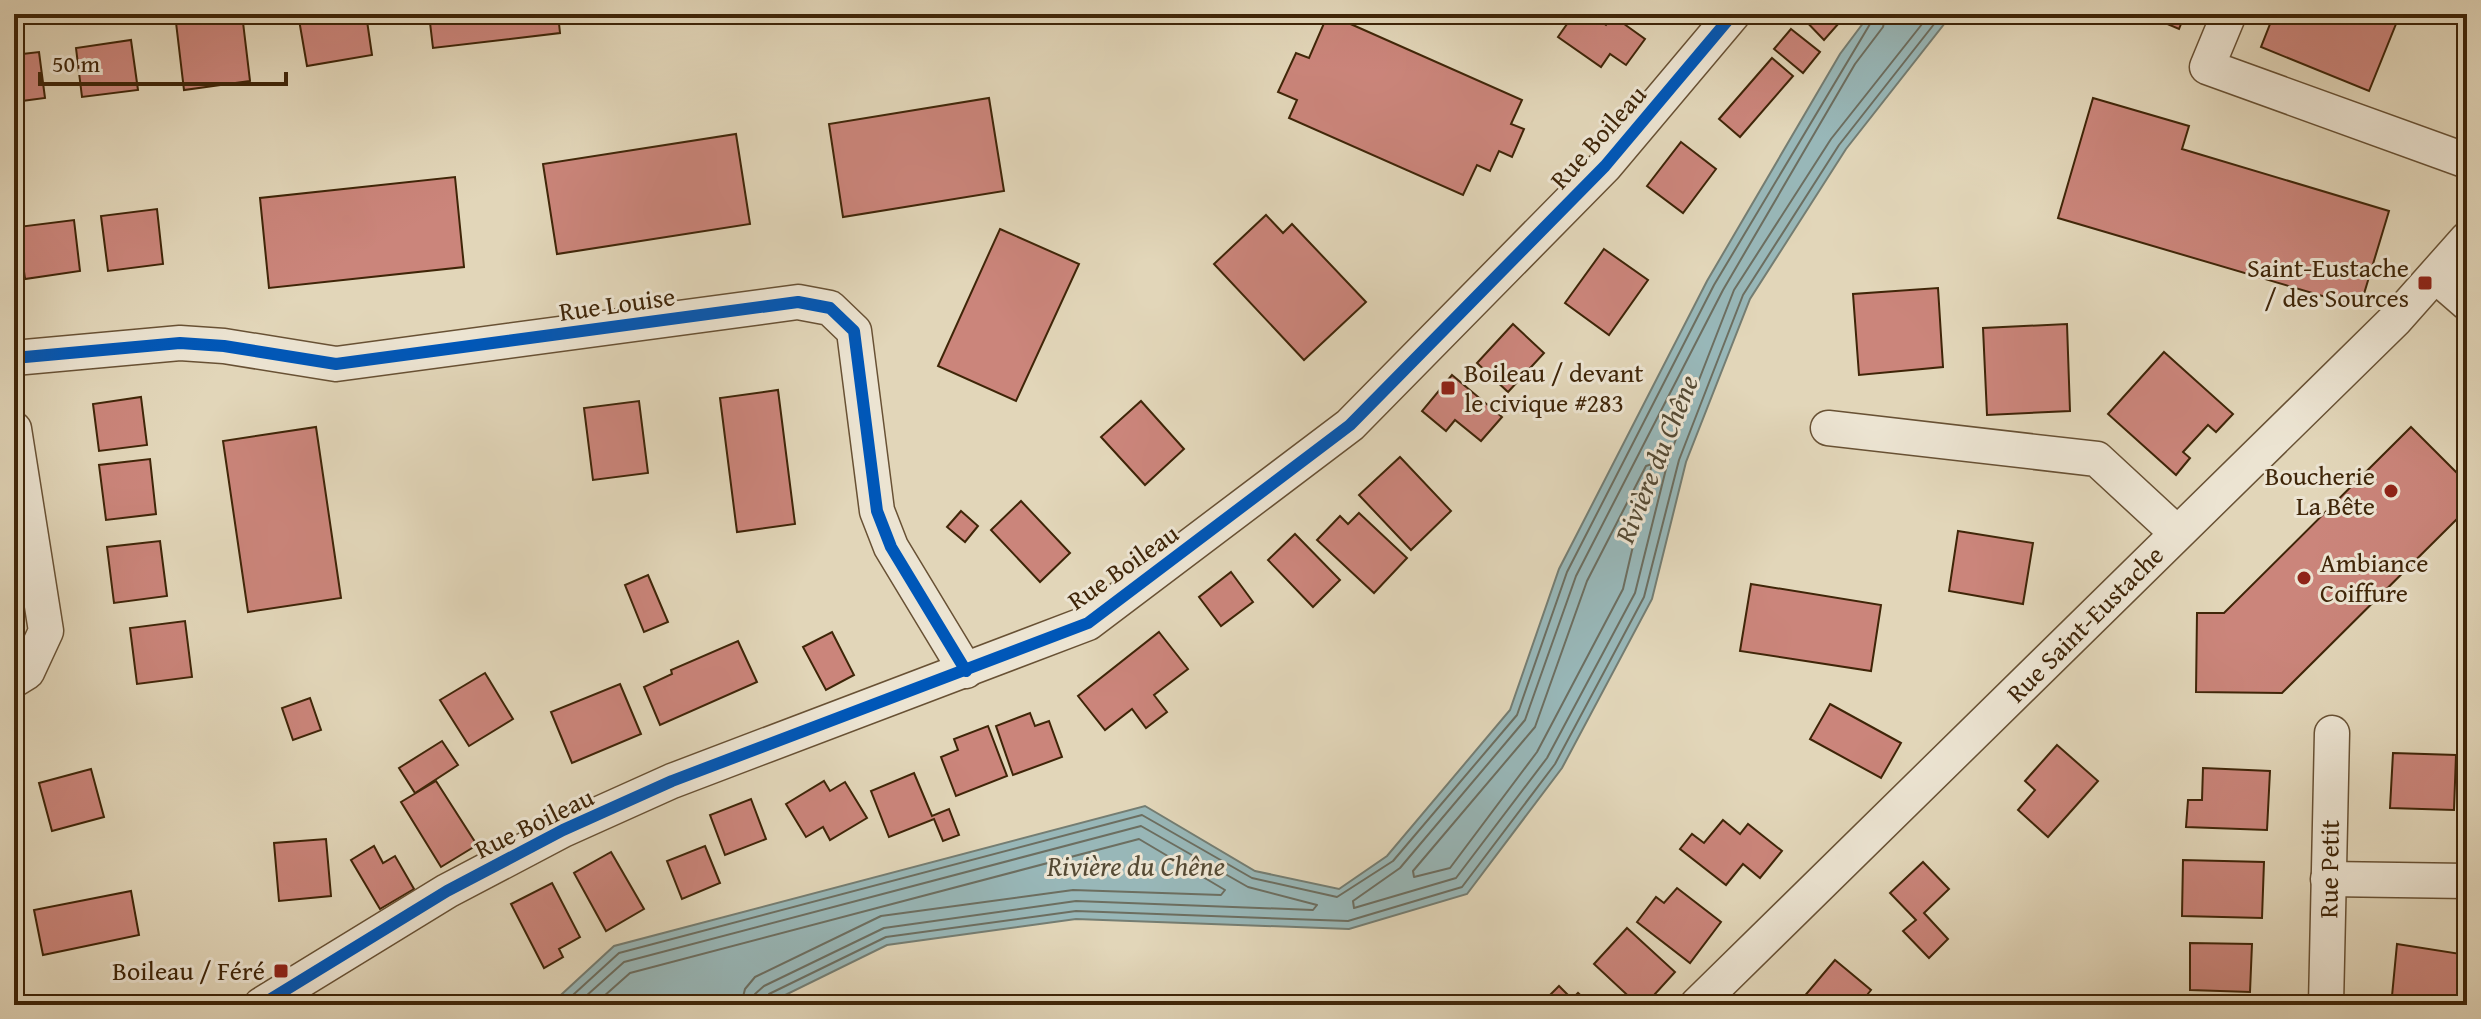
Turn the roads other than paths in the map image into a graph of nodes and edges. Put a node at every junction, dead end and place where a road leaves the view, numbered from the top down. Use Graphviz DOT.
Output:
graph roads {
  1 [pos="1733,14"];
  2 [pos="2229,14"];
  3 [pos="2467,161"];
  4 [pos="2467,239"];
  5 [pos="2437,277"];
  6 [pos="2467,303"];
  7 [pos="14,358"];
  8 [pos="1828,428"];
  9 [pos="14,429"];
  10 [pos="2177,533"];
  11 [pos="966,671"];
  12 [pos="14,680"];
  13 [pos="2332,733"];
  14 [pos="2328,879"];
  15 [pos="2467,881"];
  16 [pos="261,1005"];
  17 [pos="1697,1005"];
  18 [pos="2326,1005"];
  1 -- 11 [label="street, Rue Boileau"];
  2 -- 3 [label="street"];
  4 -- 5 [label="street, Rue Saint-Eustache"];
  5 -- 6 [label="street"];
  5 -- 10 [label="street, Rue Saint-Eustache"];
  7 -- 11 [label="street, Rue Louise"];
  8 -- 10 [label="street"];
  9 -- 12 [label="street"];
  10 -- 17 [label="street, Rue Saint-Eustache"];
  11 -- 16 [label="street, Rue Boileau"];
  13 -- 14 [label="street, Rue Petit"];
  14 -- 15 [label="street"];
  14 -- 18 [label="street, Rue Petit"];
}
